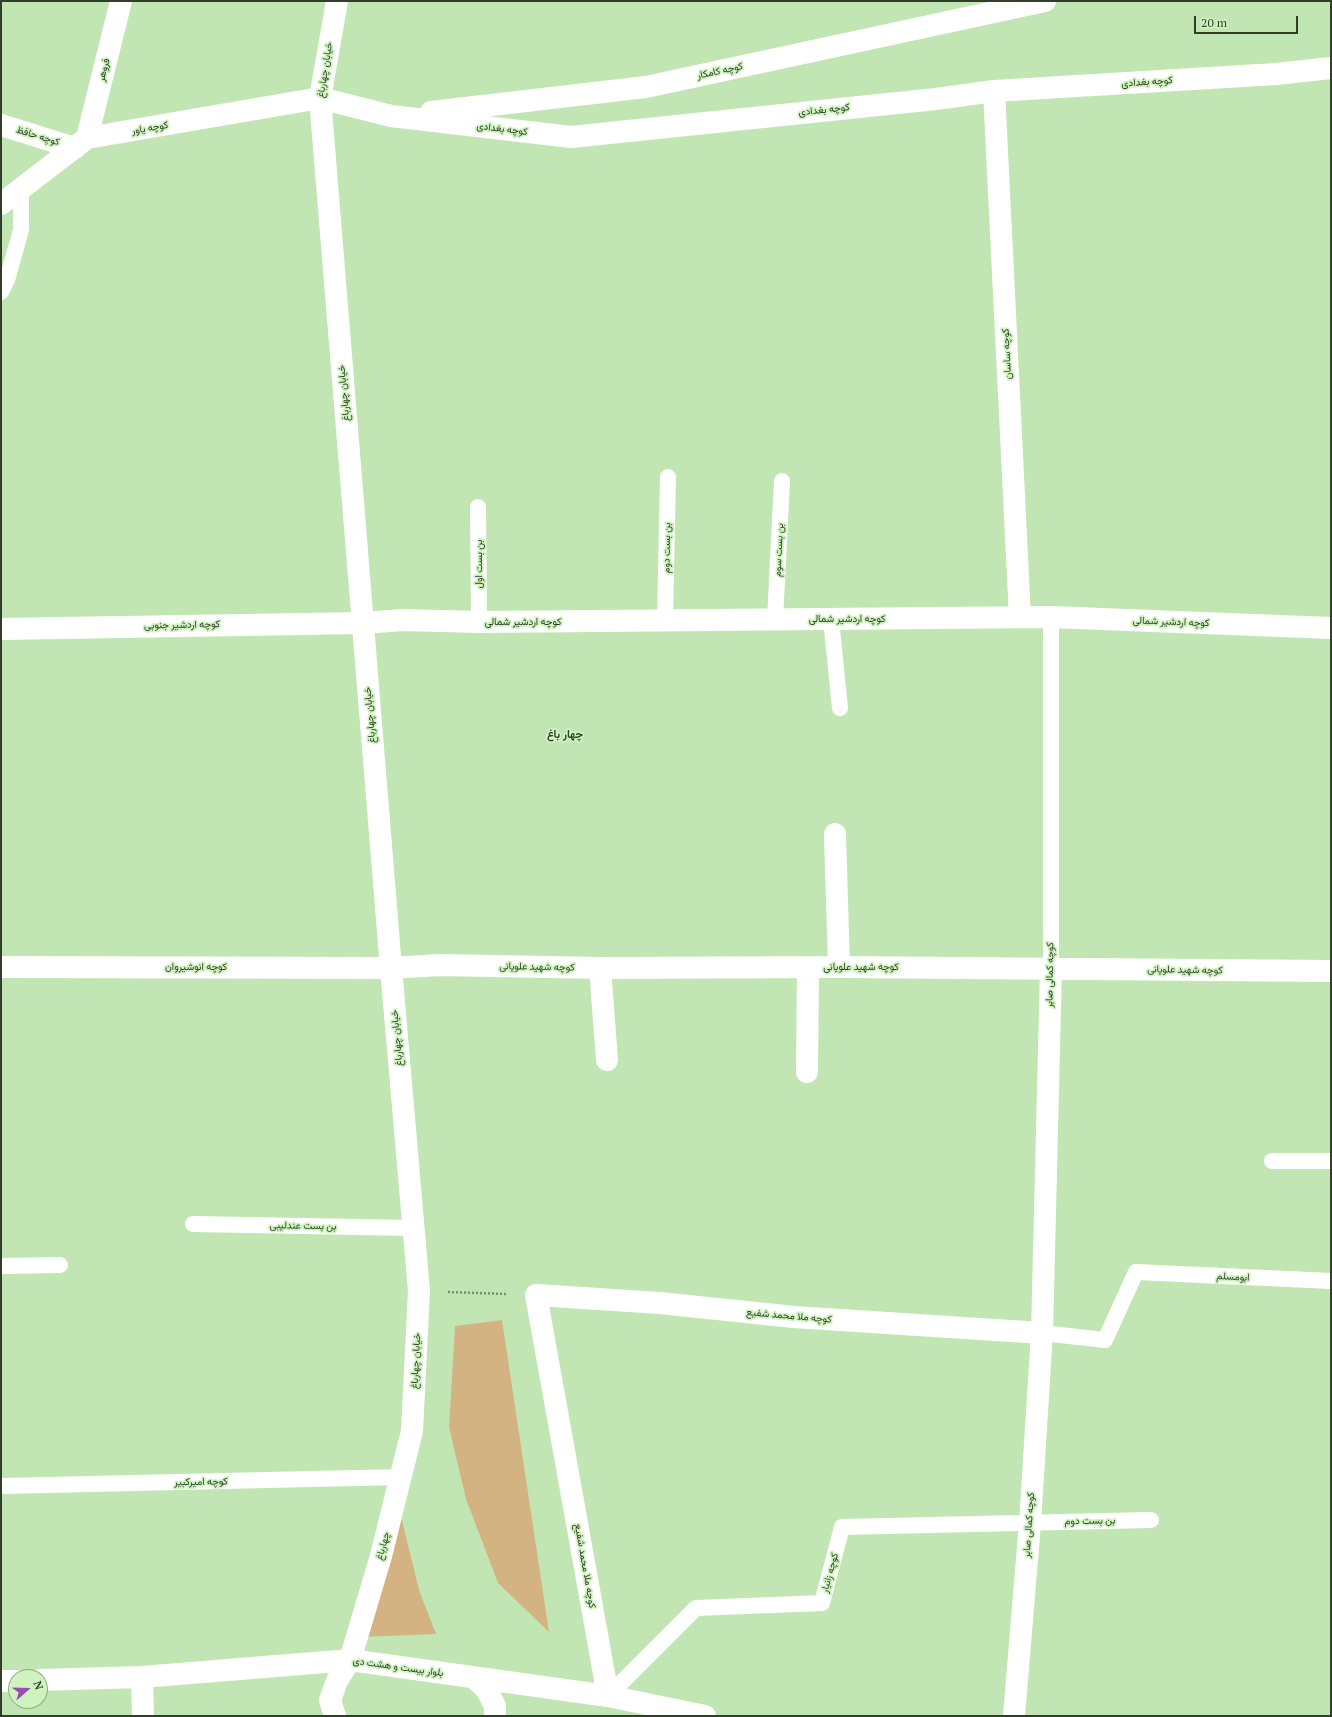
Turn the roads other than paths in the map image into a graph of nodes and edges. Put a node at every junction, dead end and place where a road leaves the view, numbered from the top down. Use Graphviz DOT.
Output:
graph roads {
  1 [pos="121,1"];
  2 [pos="337,1"];
  3 [pos="1045,1"];
  4 [pos="991,7"];
  5 [pos="1331,68"];
  6 [pos="994,91"];
  7 [pos="320,98"];
  8 [pos="392,116"];
  9 [pos="1,125"];
  10 [pos="81,143"];
  11 [pos="21,189"];
  12 [pos="1,204"];
  13 [pos="1,292"];
  14 [pos="668,477"];
  15 [pos="782,481"];
  16 [pos="478,507"];
  17 [pos="1051,617"];
  18 [pos="1020,618"];
  19 [pos="831,619"];
  20 [pos="665,620"];
  21 [pos="775,620"];
  22 [pos="479,622"];
  23 [pos="363,623"];
  24 [pos="1331,628"];
  25 [pos="1,629"];
  26 [pos="840,708"];
  27 [pos="835,834"];
  28 [pos="1,967"];
  29 [pos="808,967"];
  30 [pos="839,967"];
  31 [pos="391,968"];
  32 [pos="600,968"];
  33 [pos="1051,968"];
  34 [pos="1331,971"];
  35 [pos="606,1060"];
  36 [pos="807,1072"];
  37 [pos="1272,1161"];
  38 [pos="1331,1161"];
  39 [pos="192,1224"];
  40 [pos="413,1228"];
  41 [pos="60,1265"];
  42 [pos="1,1266"];
  43 [pos="1331,1281"];
  44 [pos="1042,1333"];
  45 [pos="412,1431"];
  46 [pos="401,1477"];
  47 [pos="1,1486"];
  48 [pos="1151,1520"];
  49 [pos="1030,1523"];
  50 [pos="350,1660"];
  51 [pos="142,1677"];
  52 [pos="473,1677"];
  53 [pos="48,1680"];
  54 [pos="608,1696"];
  55 [pos="143,1716"];
  56 [pos="336,1716"];
  57 [pos="495,1716"];
  58 [pos="705,1716"];
  59 [pos="1014,1716"];
  1 -- 10 [label="street, فروهر"];
  2 -- 7 [label="street, خیابان چهارباغ"];
  3 -- 4 [label="street, کوچه کامکار"];
  4 -- 8 [label="street, کوچه کامکار"];
  5 -- 6 [label="street, کوچه بغدادی"];
  6 -- 8 [label="street, کوچه بغدادی"];
  6 -- 18 [label="street, کوچه ساسان"];
  7 -- 8 [label="street, کوچه بغدادی"];
  7 -- 10 [label="street, کوچه یاور"];
  7 -- 23 [label="street, خیابان چهارباغ"];
  9 -- 10 [label="street, کوچه حافظ"];
  10 -- 11 [label="street, کوچه یاور"];
  11 -- 12 [label="street, کوچه یاور"];
  11 -- 13 [label="lane"];
  14 -- 20 [label="lane, بن بست دوم"];
  15 -- 21 [label="lane, بن بست سوم"];
  16 -- 22 [label="lane, بن بست اول"];
  17 -- 18 [label="street, کوچه اردشیر شمالی"];
  17 -- 24 [label="street, کوچه اردشیر شمالی"];
  17 -- 33 [label="lane, کوچه کمالی صابر"];
  18 -- 19 [label="street, کوچه اردشیر شمالی"];
  19 -- 21 [label="street, کوچه اردشیر شمالی"];
  19 -- 26 [label="lane"];
  20 -- 21 [label="street, کوچه اردشیر شمالی"];
  20 -- 22 [label="street, کوچه اردشیر شمالی"];
  22 -- 23 [label="street, کوچه اردشیر شمالی"];
  23 -- 25 [label="street, کوچه اردشیر جنوبی"];
  23 -- 31 [label="street, خیابان چهارباغ"];
  27 -- 30 [label="street"];
  28 -- 31 [label="street, کوچه انوشیروان"];
  29 -- 30 [label="street, کوچه شهید علویانی"];
  29 -- 32 [label="street, کوچه شهید علویانی"];
  29 -- 36 [label="street"];
  30 -- 33 [label="street, کوچه شهید علویانی"];
  31 -- 32 [label="street, کوچه شهید علویانی"];
  31 -- 40 [label="street, خیابان چهارباغ"];
  32 -- 35 [label="street"];
  33 -- 34 [label="street, کوچه شهید علویانی"];
  33 -- 44 [label="street, کوچه کمالی صابر"];
  37 -- 38 [label="lane"];
  39 -- 40 [label="lane, بن بست عندلیبی"];
  40 -- 45 [label="street, خیابان چهارباغ"];
  41 -- 42 [label="lane"];
  43 -- 44 [label="lane, ابومسلم"];
  44 -- 49 [label="street, کوچه کمالی صابر"];
  44 -- 54 [label="street, کوچه ملا محمد شفیع"];
  45 -- 46 [label="street, چهارباغ"];
  46 -- 47 [label="lane, کوچه امیرکبیر"];
  46 -- 50 [label="street, چهارباغ"];
  48 -- 49 [label="lane, بن بست دوم"];
  49 -- 54 [label="lane, کوچه زانیار"];
  49 -- 59 [label="street, کوچه کمالی صابر"];
  50 -- 51 [label="street, بلوار بیست و هشت دی"];
  50 -- 52 [label="street, بلوار بیست و هشت دی"];
  50 -- 56 [label="street, چهارباغ"];
  51 -- 53 [label="street, بلوار بیست و هشت دی"];
  51 -- 55 [label="street"];
  52 -- 54 [label="street, بلوار بیست و هشت دی"];
  52 -- 57 [label="street"];
  54 -- 58 [label="street, بلوار بیست و هشت دی"];
}
